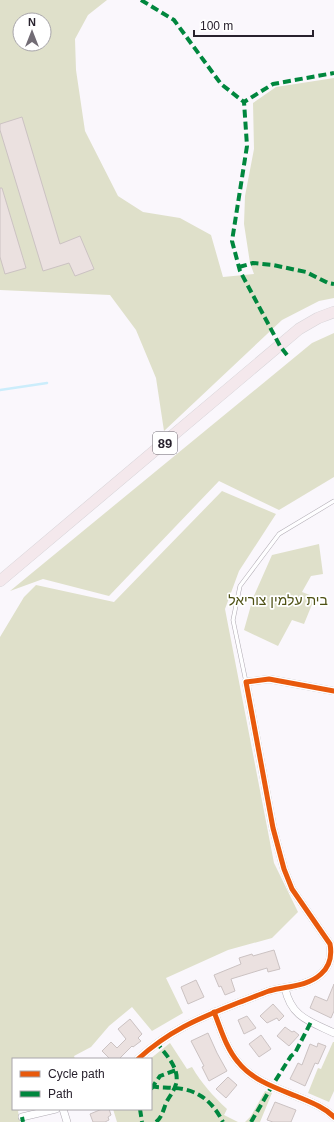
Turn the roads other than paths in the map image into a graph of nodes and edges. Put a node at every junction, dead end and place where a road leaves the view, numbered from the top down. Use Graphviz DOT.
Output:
graph roads {
  1 [pos="334,312"];
  2 [pos="334,501"];
  3 [pos="0,582"];
  4 [pos="246,682"];
  5 [pos="334,691"];
  6 [pos="332,946"];
  7 [pos="285,988"];
  8 [pos="214,1012"];
  9 [pos="334,1033"];
  10 [pos="139,1058"];
  11 [pos="51,1110"];
  12 [pos="63,1110"];
  13 [pos="22,1116"];
  14 [pos="334,1117"];
  15 [pos="67,1122"];
  1 -- 3 [label="highway, 89"];
  2 -- 4 [label="lane"];
  4 -- 5 [label="street"];
  4 -- 6 [label="street"];
  6 -- 7 [label="street"];
  7 -- 8 [label="street"];
  7 -- 9 [label="street"];
  8 -- 10 [label="street"];
  8 -- 14 [label="street"];
  11 -- 13 [label="street"];
  12 -- 15 [label="street"];
}
